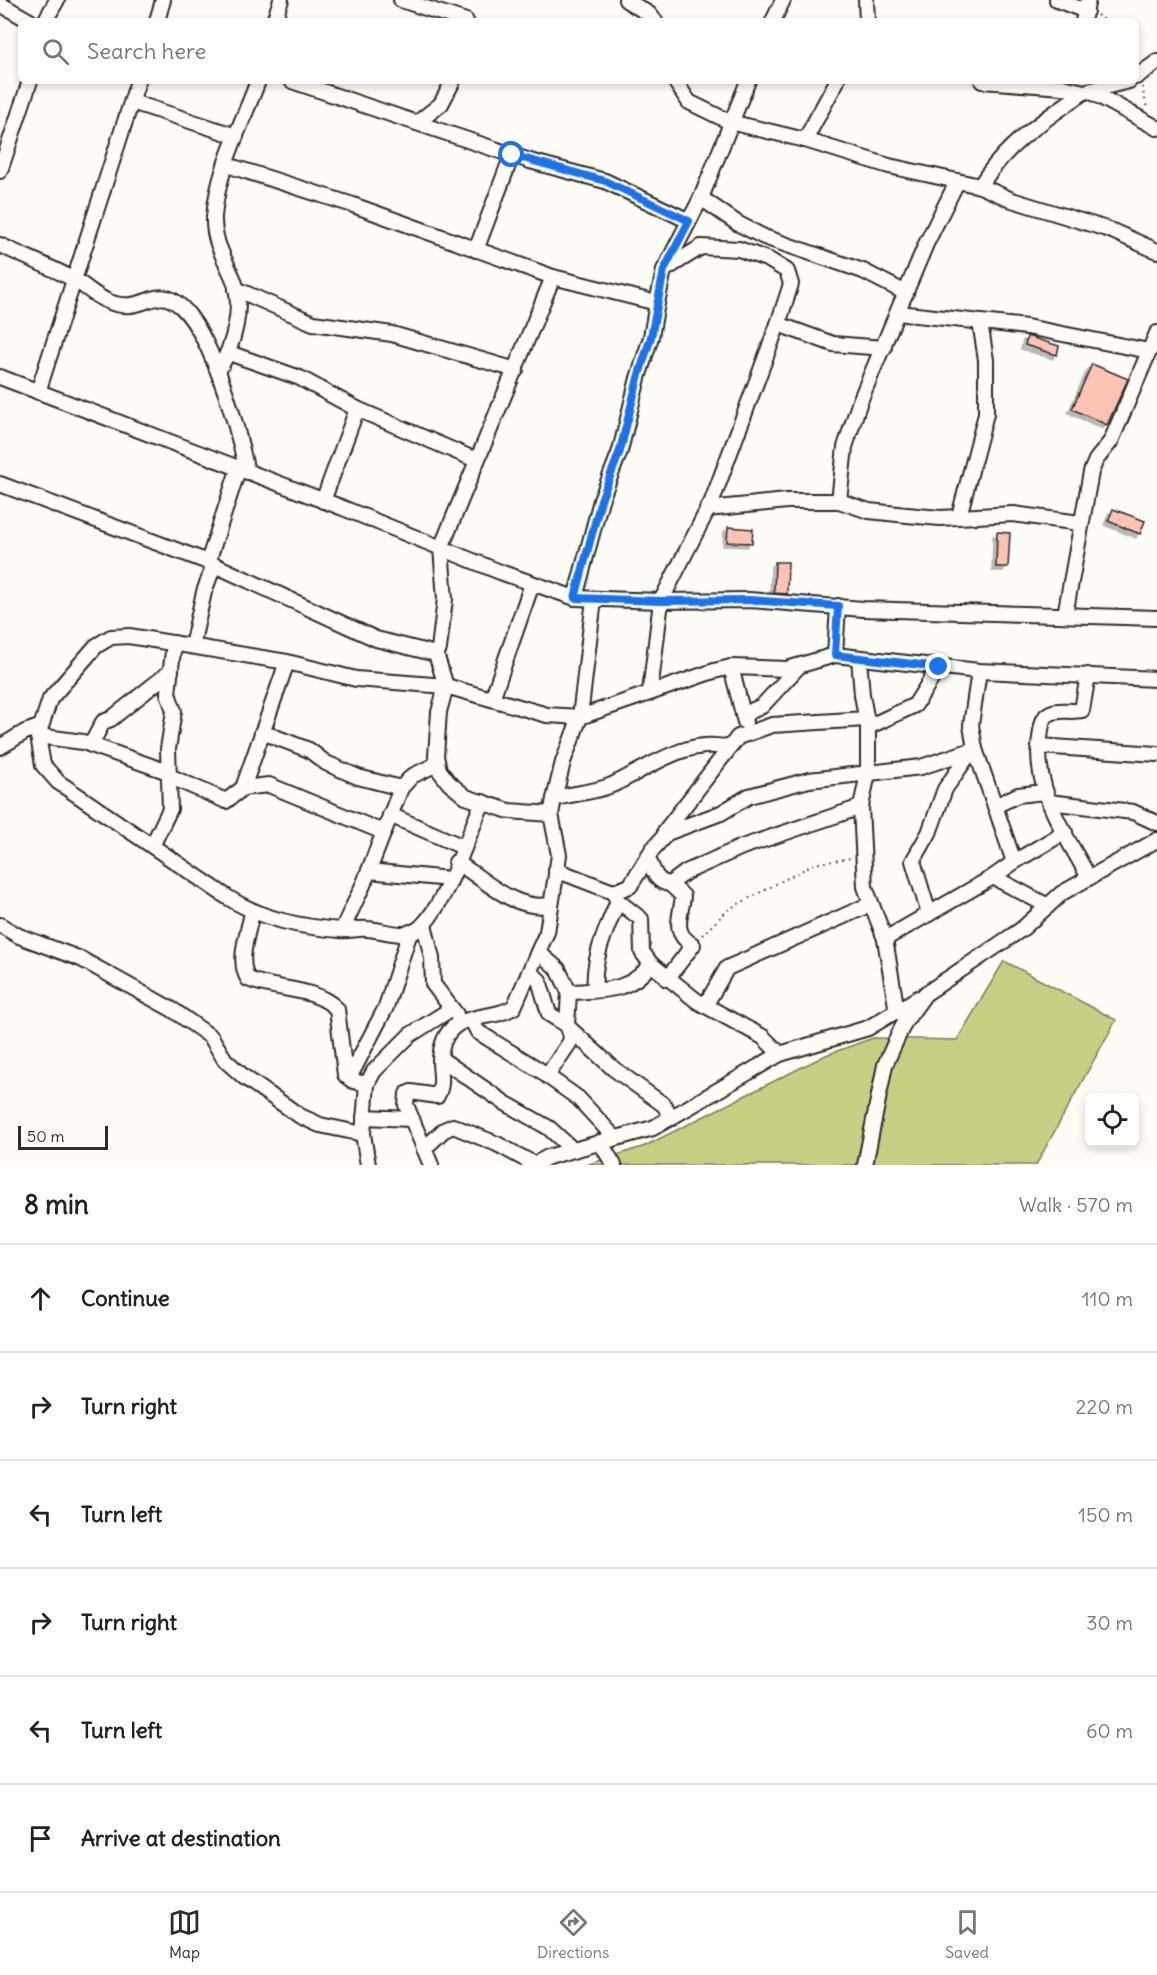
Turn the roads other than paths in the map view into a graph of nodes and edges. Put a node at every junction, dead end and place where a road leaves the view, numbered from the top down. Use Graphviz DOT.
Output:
graph roads {
  1 [pos="57,0"];
  2 [pos="163,0"];
  3 [pos="281,0"];
  4 [pos="401,0"];
  5 [pos="626,0"];
  6 [pos="783,0"];
  7 [pos="866,0"];
  8 [pos="1057,0"];
  9 [pos="0,4"];
  10 [pos="1085,11"];
  11 [pos="25,18"];
  12 [pos="47,18"];
  13 [pos="158,18"];
  14 [pos="275,18"];
  15 [pos="457,18"];
  16 [pos="652,18"];
  17 [pos="775,18"];
  18 [pos="867,18"];
  19 [pos="1157,62"];
  20 [pos="1139,75"];
  21 [pos="29,84"];
  22 [pos="137,84"];
  23 [pos="257,84"];
  24 [pos="301,84"];
  25 [pos="452,84"];
  26 [pos="676,84"];
  27 [pos="746,84"];
  28 [pos="835,84"];
  29 [pos="1063,84"];
  30 [pos="1113,84"];
  31 [pos="1087,91"];
  32 [pos="132,102"];
  33 [pos="730,122"];
  34 [pos="417,123"];
  35 [pos="1154,126"];
  36 [pos="236,136"];
  37 [pos="804,140"];
  38 [pos="512,155"];
  39 [pos="227,165"];
  40 [pos="0,171"];
  41 [pos="957,182"];
  42 [pos="980,186"];
  43 [pos="701,198"];
  44 [pos="689,221"];
  45 [pos="0,245"];
  46 [pos="476,250"];
  47 [pos="1157,251"];
  48 [pos="664,270"];
  49 [pos="553,277"];
  50 [pos="76,280"];
  51 [pos="236,289"];
  52 [pos="906,293"];
  53 [pos="657,303"];
  54 [pos="898,313"];
  55 [pos="980,322"];
  56 [pos="778,324"];
  57 [pos="1157,333"];
  58 [pos="884,348"];
  59 [pos="1149,351"];
  60 [pos="229,353"];
  61 [pos="516,370"];
  62 [pos="218,371"];
  63 [pos="0,377"];
  64 [pos="38,392"];
  65 [pos="357,409"];
  66 [pos="476,460"];
  67 [pos="243,471"];
  68 [pos="0,484"];
  69 [pos="323,501"];
  70 [pos="839,501"];
  71 [pos="707,509"];
  72 [pos="959,516"];
  73 [pos="1080,523"];
  74 [pos="441,548"];
  75 [pos="211,564"];
  76 [pos="532,584"];
  77 [pos="575,598"];
  78 [pos="594,599"];
  79 [pos="661,601"];
  80 [pos="838,606"];
  81 [pos="1065,615"];
  82 [pos="1157,618"];
  83 [pos="174,643"];
  84 [pos="192,646"];
  85 [pos="436,654"];
  86 [pos="835,655"];
  87 [pos="859,658"];
  88 [pos="287,662"];
  89 [pos="800,666"];
  90 [pos="730,667"];
  91 [pos="939,667"];
  92 [pos="171,671"];
  93 [pos="979,671"];
  94 [pos="1088,675"];
  95 [pos="1157,679"];
  96 [pos="446,686"];
  97 [pos="650,692"];
  98 [pos="492,699"];
  99 [pos="743,715"];
  100 [pos="580,717"];
  101 [pos="867,723"];
  102 [pos="38,732"];
  103 [pos="262,732"];
  104 [pos="747,733"];
  105 [pos="92,745"];
  106 [pos="1040,746"];
  107 [pos="0,747"];
  108 [pos="729,748"];
  109 [pos="973,749"];
  110 [pos="1157,754"];
  111 [pos="437,764"];
  112 [pos="868,773"];
  113 [pos="168,774"];
  114 [pos="243,788"];
  115 [pos="401,788"];
  116 [pos="1047,797"];
  117 [pos="554,799"];
  118 [pos="483,802"];
  119 [pos="995,806"];
  120 [pos="861,807"];
  121 [pos="551,814"];
  122 [pos="390,815"];
  123 [pos="1157,823"];
  124 [pos="383,832"];
  125 [pos="1065,832"];
  126 [pos="661,838"];
  127 [pos="1157,840"];
  128 [pos="153,844"];
  129 [pos="463,847"];
  130 [pos="648,858"];
  131 [pos="456,862"];
  132 [pos="1014,862"];
  133 [pos="556,870"];
  134 [pos="369,871"];
  135 [pos="1088,876"];
  136 [pos="993,877"];
  137 [pos="449,879"];
  138 [pos="670,884"];
  139 [pos="616,896"];
  140 [pos="871,904"];
  141 [pos="550,905"];
  142 [pos="1048,906"];
  143 [pos="252,913"];
  144 [pos="929,914"];
  145 [pos="424,924"];
  146 [pos="0,925"];
  147 [pos="342,930"];
  148 [pos="410,932"];
  149 [pos="885,939"];
  150 [pos="538,952"];
  151 [pos="651,964"];
  152 [pos="529,972"];
  153 [pos="667,979"];
  154 [pos="595,990"];
  155 [pos="569,992"];
  156 [pos="925,994"];
  157 [pos="705,1006"];
  158 [pos="451,1009"];
  159 [pos="897,1011"];
  160 [pos="465,1020"];
  161 [pos="568,1026"];
  162 [pos="780,1054"];
  163 [pos="441,1059"];
  164 [pos="546,1074"];
  165 [pos="349,1078"];
  166 [pos="367,1084"];
  167 [pos="364,1116"];
  168 [pos="672,1118"];
  169 [pos="411,1119"];
  170 [pos="363,1134"];
  171 [pos="615,1138"];
  172 [pos="600,1142"];
  173 [pos="424,1149"];
  174 [pos="573,1150"];
  175 [pos="368,1165"];
  176 [pos="431,1165"];
  177 [pos="533,1165"];
  178 [pos="614,1165"];
  179 [pos="865,1165"];
  1 -- 12 [label="street"];
  2 -- 13 [label="street"];
  3 -- 14 [label="street"];
  4 -- 15 [label="street"];
  5 -- 16 [label="street"];
  6 -- 17 [label="street"];
  7 -- 18 [label="street"];
  8 -- 10 [label="street"];
  9 -- 11 [label="street"];
  19 -- 20 [label="street"];
  21 -- 40 [label="street"];
  22 -- 32 [label="street"];
  23 -- 36 [label="street"];
  24 -- 34 [label="street"];
  25 -- 34 [label="street"];
  26 -- 33 [label="street"];
  27 -- 33 [label="street"];
  28 -- 37 [label="street"];
  29 -- 31 [label="street"];
  30 -- 31 [label="street"];
  31 -- 35 [label="street"];
  31 -- 42 [label="street"];
  32 -- 36 [label="street"];
  32 -- 50 [label="street"];
  33 -- 37 [label="street"];
  33 -- 43 [label="street"];
  34 -- 38 [label="street"];
  36 -- 39 [label="street"];
  37 -- 41 [label="street"];
  38 -- 44 [label="street"];
  38 -- 46 [label="street"];
  39 -- 46 [label="street"];
  39 -- 51 [label="street"];
  41 -- 42 [label="street"];
  41 -- 52 [label="street"];
  42 -- 47 [label="street"];
  43 -- 44 [label="street"];
  43 -- 52 [label="street"];
  44 -- 48 [label="street"];
  45 -- 50 [label="street"];
  46 -- 49 [label="street"];
  48 -- 53 [label="street"];
  48 -- 56 [label="street"];
  49 -- 53 [label="street"];
  49 -- 61 [label="street"];
  50 -- 62 [label="street"];
  50 -- 64 [label="street"];
  51 -- 60 [label="street"];
  51 -- 61 [label="street"];
  52 -- 54 [label="street"];
  53 -- 77 [label="street"];
  54 -- 55 [label="street"];
  54 -- 58 [label="street"];
  55 -- 59 [label="street"];
  55 -- 72 [label="street"];
  56 -- 58 [label="street"];
  56 -- 71 [label="street"];
  57 -- 59 [label="street"];
  58 -- 70 [label="street"];
  59 -- 73 [label="street"];
  60 -- 62 [label="street"];
  60 -- 65 [label="street"];
  61 -- 66 [label="street"];
  62 -- 67 [label="street"];
  63 -- 64 [label="street"];
  64 -- 67 [label="street"];
  65 -- 66 [label="street"];
  65 -- 69 [label="street"];
  66 -- 74 [label="street"];
  67 -- 69 [label="street"];
  67 -- 75 [label="street"];
  68 -- 75 [label="street"];
  69 -- 74 [label="street"];
  70 -- 71 [label="street"];
  70 -- 72 [label="street"];
  71 -- 79 [label="street"];
  72 -- 73 [label="street"];
  73 -- 81 [label="street"];
  74 -- 76 [label="street"];
  74 -- 85 [label="street"];
  75 -- 84 [label="street"];
  75 -- 85 [label="street"];
  76 -- 77 [label="street"];
  76 -- 98 [label="street"];
  77 -- 78 [label="street"];
  78 -- 79 [label="street"];
  78 -- 100 [label="street"];
  79 -- 80 [label="street"];
  79 -- 97 [label="street"];
  80 -- 81 [label="street"];
  80 -- 86 [label="street"];
  81 -- 82 [label="street"];
  83 -- 84 [label="street"];
  83 -- 92 [label="street"];
  83 -- 102 [label="street"];
  84 -- 88 [label="street"];
  85 -- 96 [label="street"];
  86 -- 87 [label="street"];
  86 -- 89 [label="street"];
  87 -- 91 [label="street"];
  87 -- 101 [label="street"];
  88 -- 96 [label="street"];
  88 -- 103 [label="street"];
  89 -- 90 [label="street"];
  89 -- 99 [label="street"];
  90 -- 97 [label="street"];
  90 -- 99 [label="street"];
  91 -- 93 [label="street"];
  91 -- 101 [label="street"];
  92 -- 105 [label="street"];
  92 -- 113 [label="street"];
  93 -- 94 [label="street"];
  93 -- 109 [label="street"];
  94 -- 95 [label="street"];
  94 -- 106 [label="street"];
  96 -- 98 [label="street"];
  96 -- 111 [label="street"];
  97 -- 100 [label="street"];
  98 -- 100 [label="street"];
  99 -- 104 [label="street"];
  100 -- 117 [label="street"];
  101 -- 104 [label="street"];
  101 -- 112 [label="street"];
  102 -- 105 [label="street"];
  102 -- 107 [label="street"];
  102 -- 128 [label="street"];
  103 -- 114 [label="street"];
  103 -- 115 [label="street"];
  104 -- 108 [label="street"];
  105 -- 113 [label="street"];
  106 -- 110 [label="street"];
  106 -- 116 [label="street"];
  108 -- 117 [label="street"];
  108 -- 126 [label="street"];
  109 -- 112 [label="street"];
  109 -- 119 [label="street"];
  109 -- 144 [label="street"];
  111 -- 115 [label="street"];
  111 -- 118 [label="street"];
  112 -- 120 [label="street"];
  112 -- 126 [label="street"];
  113 -- 114 [label="street"];
  113 -- 128 [label="street"];
  114 -- 124 [label="street"];
  115 -- 122 [label="street"];
  116 -- 119 [label="street"];
  116 -- 123 [label="street"];
  116 -- 125 [label="street"];
  117 -- 121 [label="street"];
  118 -- 121 [label="street"];
  118 -- 129 [label="street"];
  119 -- 132 [label="street"];
  120 -- 138 [label="street"];
  120 -- 140 [label="street"];
  121 -- 133 [label="street"];
  122 -- 124 [label="street"];
  122 -- 129 [label="street"];
  124 -- 134 [label="street"];
  125 -- 132 [label="street"];
  125 -- 135 [label="street"];
  126 -- 130 [label="street"];
  127 -- 135 [label="street"];
  128 -- 143 [label="street"];
  129 -- 131 [label="street"];
  130 -- 138 [label="street"];
  130 -- 139 [label="street"];
  131 -- 137 [label="street"];
  131 -- 141 [label="street"];
  132 -- 136 [label="street"];
  133 -- 139 [label="street"];
  133 -- 141 [label="street"];
  134 -- 137 [label="street"];
  134 -- 147 [label="street"];
  135 -- 142 [label="street"];
  136 -- 142 [label="street"];
  136 -- 144 [label="street"];
  137 -- 145 [label="street"];
  138 -- 153 [label="street"];
  139 -- 151 [label="street"];
  139 -- 154 [label="street"];
  140 -- 149 [label="street"];
  140 -- 157 [label="street"];
  141 -- 150 [label="street"];
  142 -- 156 [label="street"];
  143 -- 147 [label="street"];
  143 -- 165 [label="street"];
  144 -- 149 [label="street"];
  145 -- 148 [label="street"];
  145 -- 158 [label="street"];
  146 -- 170 [label="street"];
  147 -- 148 [label="street"];
  148 -- 165 [label="street"];
  149 -- 159 [label="street"];
  150 -- 152 [label="street"];
  150 -- 155 [label="street"];
  151 -- 153 [label="street"];
  151 -- 154 [label="street"];
  152 -- 160 [label="street"];
  152 -- 161 [label="street"];
  153 -- 157 [label="street"];
  154 -- 155 [label="street"];
  155 -- 161 [label="street"];
  156 -- 159 [label="street"];
  156 -- 179 [label="street"];
  157 -- 162 [label="street"];
  158 -- 160 [label="street"];
  158 -- 166 [label="street"];
  159 -- 162 [label="street"];
  160 -- 163 [label="street"];
  160 -- 164 [label="street"];
  161 -- 164 [label="street"];
  161 -- 168 [label="street"];
  162 -- 168 [label="street"];
  163 -- 169 [label="street"];
  163 -- 174 [label="street"];
  164 -- 171 [label="street"];
  165 -- 166 [label="street"];
  166 -- 167 [label="street"];
  167 -- 169 [label="street"];
  167 -- 170 [label="street"];
  168 -- 171 [label="street"];
  169 -- 173 [label="street"];
  170 -- 175 [label="street"];
  171 -- 172 [label="street"];
  172 -- 174 [label="street"];
  172 -- 178 [label="street"];
  173 -- 176 [label="street"];
  173 -- 177 [label="street"];
  174 -- 177 [label="street"];
}
